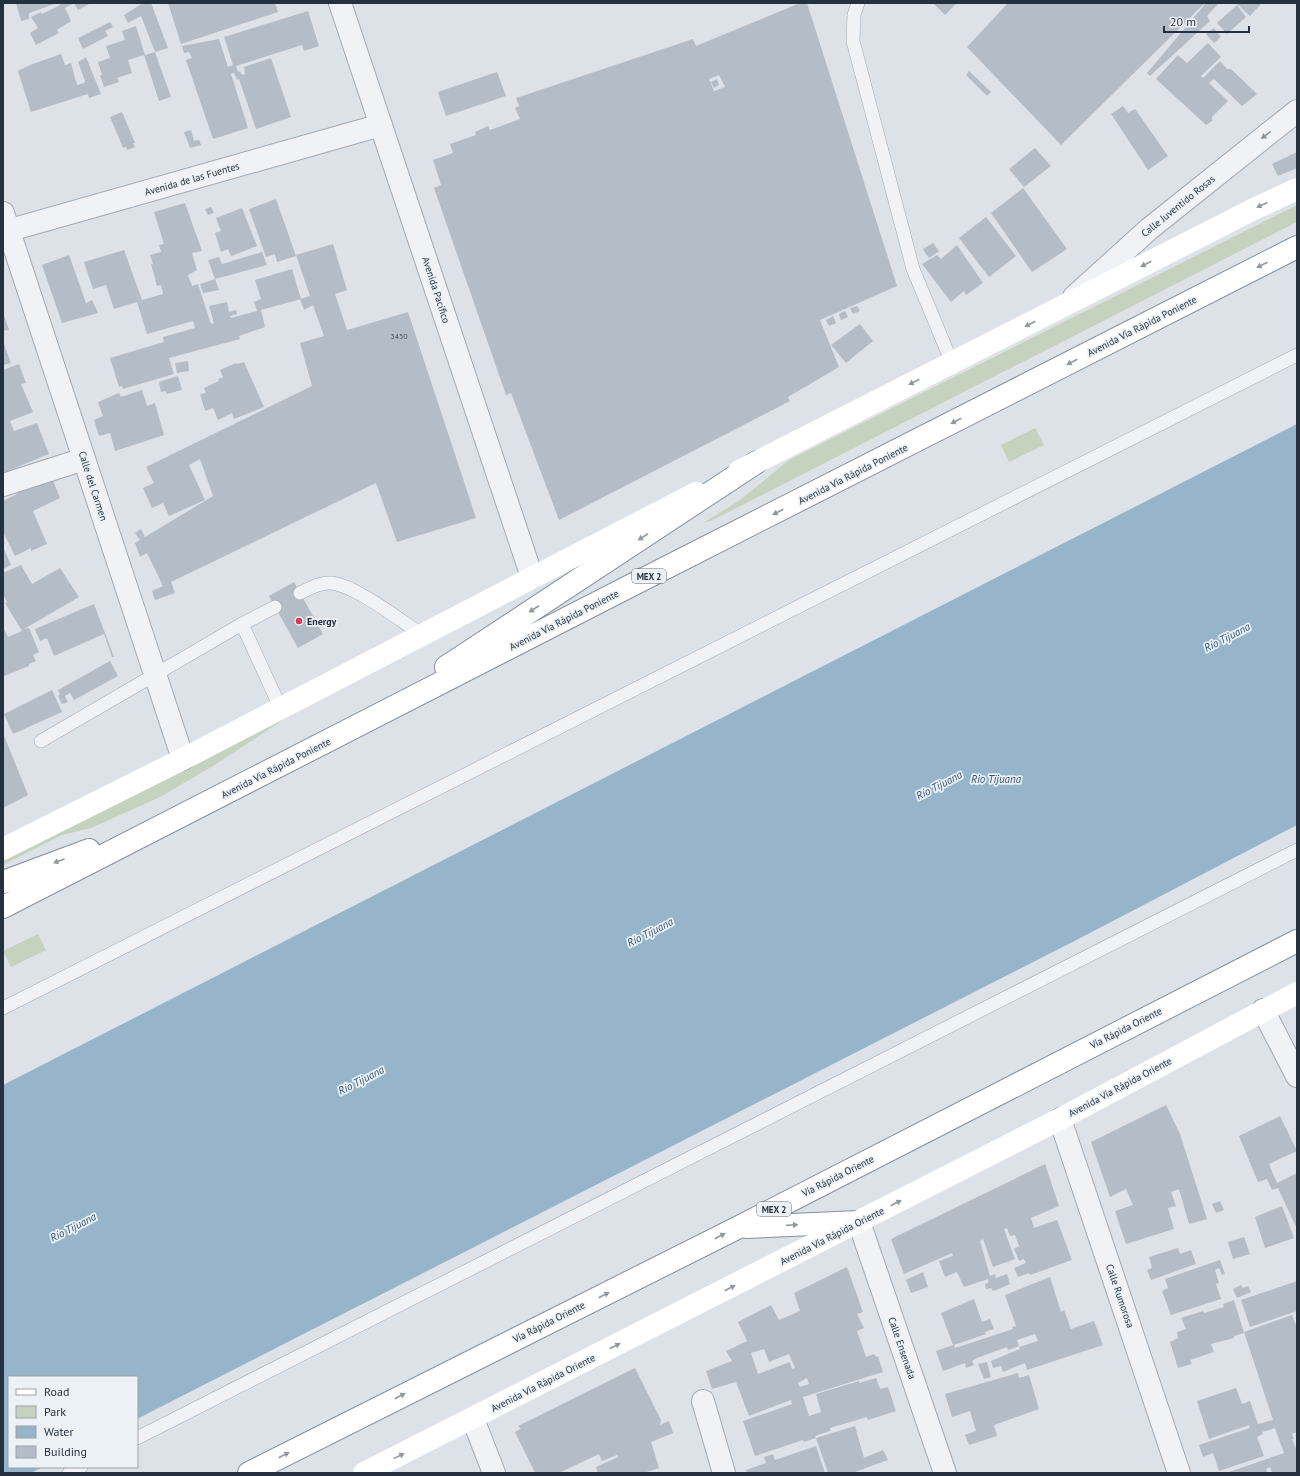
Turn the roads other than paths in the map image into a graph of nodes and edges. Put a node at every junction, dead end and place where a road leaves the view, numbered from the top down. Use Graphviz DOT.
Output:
graph roads {
  1 [pos="340,3"];
  2 [pos="858,3"];
  3 [pos="1297,111"];
  4 [pos="381,125"];
  5 [pos="1297,189"];
  6 [pos="5,225"];
  7 [pos="1297,247"];
  8 [pos="1064,306"];
  9 [pos="1297,355"];
  10 [pos="952,363"];
  11 [pos="84,459"];
  12 [pos="757,462"];
  13 [pos="3,485"];
  14 [pos="532,577"];
  15 [pos="300,593"];
  16 [pos="275,607"];
  17 [pos="242,624"];
  18 [pos="421,634"];
  19 [pos="155,676"];
  20 [pos="280,707"];
  21 [pos="349,731"];
  22 [pos="41,741"];
  23 [pos="183,759"];
  24 [pos="187,814"];
  25 [pos="3,849"];
  26 [pos="1297,850"];
  27 [pos="3,882"];
  28 [pos="3,907"];
  29 [pos="1297,941"];
  30 [pos="1297,993"];
  31 [pos="3,1008"];
  32 [pos="1263,1010"];
  33 [pos="1297,1076"];
  34 [pos="1060,1119"];
  35 [pos="859,1222"];
  36 [pos="739,1227"];
  37 [pos="703,1401"];
  38 [pos="473,1418"];
  39 [pos="138,1437"];
  40 [pos="79,1468"];
  41 [pos="69,1473"];
  42 [pos="249,1473"];
  43 [pos="364,1473"];
  44 [pos="494,1473"];
  45 [pos="724,1473"];
  46 [pos="945,1473"];
  47 [pos="1179,1473"];
  1 -- 4 [label="street, Avenida Pacífico"];
  2 -- 10 [label="lane"];
  3 -- 8 [label="street, Calle Juventido Rosas, one-way"];
  4 -- 6 [label="street, Avenida de las Fuentes"];
  4 -- 14 [label="street, Avenida Pacífico"];
  5 -- 8 [label="main road, one-way"];
  6 -- 11 [label="street, Calle del Carmen"];
  7 -- 21 [label="main road, Avenida Vía Rápida Poniente / MEX 2, one-way"];
  8 -- 10 [label="main road, one-way"];
  9 -- 31 [label="lane"];
  10 -- 12 [label="main road, one-way"];
  11 -- 13 [label="street"];
  11 -- 19 [label="street, Calle del Carmen"];
  12 -- 14 [label="main road"];
  12 -- 21 [label="main road, one-way"];
  14 -- 18 [label="main road"];
  15 -- 18 [label="lane"];
  16 -- 17 [label="lane"];
  17 -- 19 [label="lane"];
  17 -- 20 [label="lane"];
  18 -- 20 [label="main road"];
  19 -- 22 [label="lane"];
  19 -- 23 [label="street, Calle del Carmen"];
  20 -- 23 [label="main road"];
  21 -- 24 [label="main road, Avenida Vía Rápida Poniente / MEX 2"];
  23 -- 25 [label="main road"];
  24 -- 27 [label="main road, one-way"];
  24 -- 28 [label="main road, Avenida Vía Rápida Poniente / MEX 2"];
  26 -- 39 [label="lane"];
  29 -- 36 [label="main road, Vía Rápida Oriente / MEX 2"];
  30 -- 32 [label="main road, Avenida Vía Rápida Oriente"];
  32 -- 33 [label="street"];
  32 -- 34 [label="main road, Avenida Vía Rápida Oriente"];
  35 -- 34 [label="main road, Avenida Vía Rápida Oriente, one-way"];
  34 -- 47 [label="street, Calle Rumorosa"];
  36 -- 35 [label="main road, one-way"];
  38 -- 35 [label="main road, Avenida Vía Rápida Oriente, one-way"];
  35 -- 46 [label="street, Calle Ensenada"];
  42 -- 36 [label="main road, Vía Rápida Oriente / MEX 2, one-way"];
  37 -- 45 [label="street"];
  43 -- 38 [label="main road, Avenida Vía Rápida Oriente, one-way"];
  38 -- 44 [label="street"];
  40 -- 41 [label="lane"];
}
